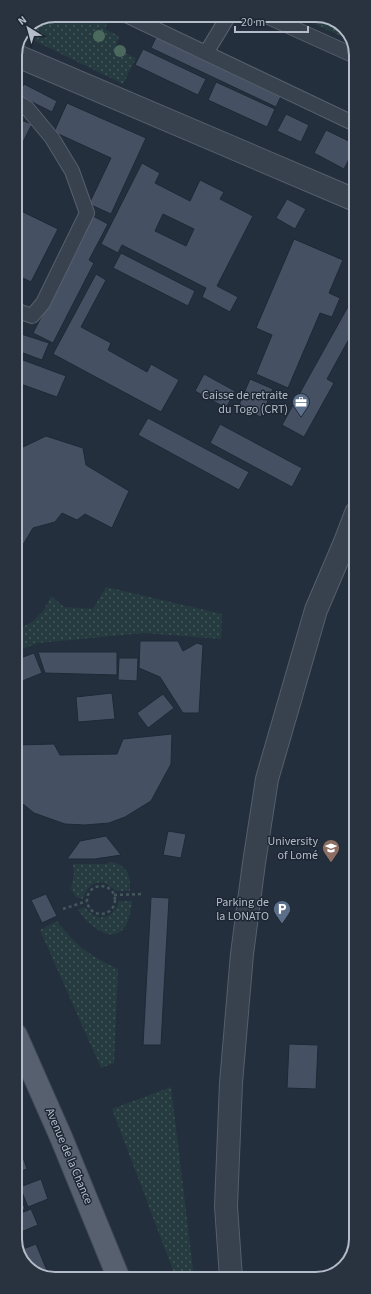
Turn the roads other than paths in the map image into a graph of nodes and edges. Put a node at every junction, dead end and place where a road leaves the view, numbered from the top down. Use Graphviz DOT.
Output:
graph roads {
  1 [pos="141,22"];
  2 [pos="225,22"];
  3 [pos="280,22"];
  4 [pos="206,53"];
  5 [pos="349,53"];
  6 [pos="22,58"];
  7 [pos="22,105"];
  8 [pos="349,121"];
  9 [pos="349,197"];
  10 [pos="22,312"];
  11 [pos="349,531"];
  12 [pos="22,1049"];
  13 [pos="116,1272"];
  14 [pos="231,1272"];
  1 -- 4 [label="lane"];
  2 -- 4 [label="lane"];
  3 -- 5 [label="lane"];
  4 -- 8 [label="lane"];
  6 -- 9 [label="street"];
  7 -- 10 [label="lane"];
  11 -- 14 [label="street"];
  12 -- 13 [label="main road, Avenue de la Chance"];
}
